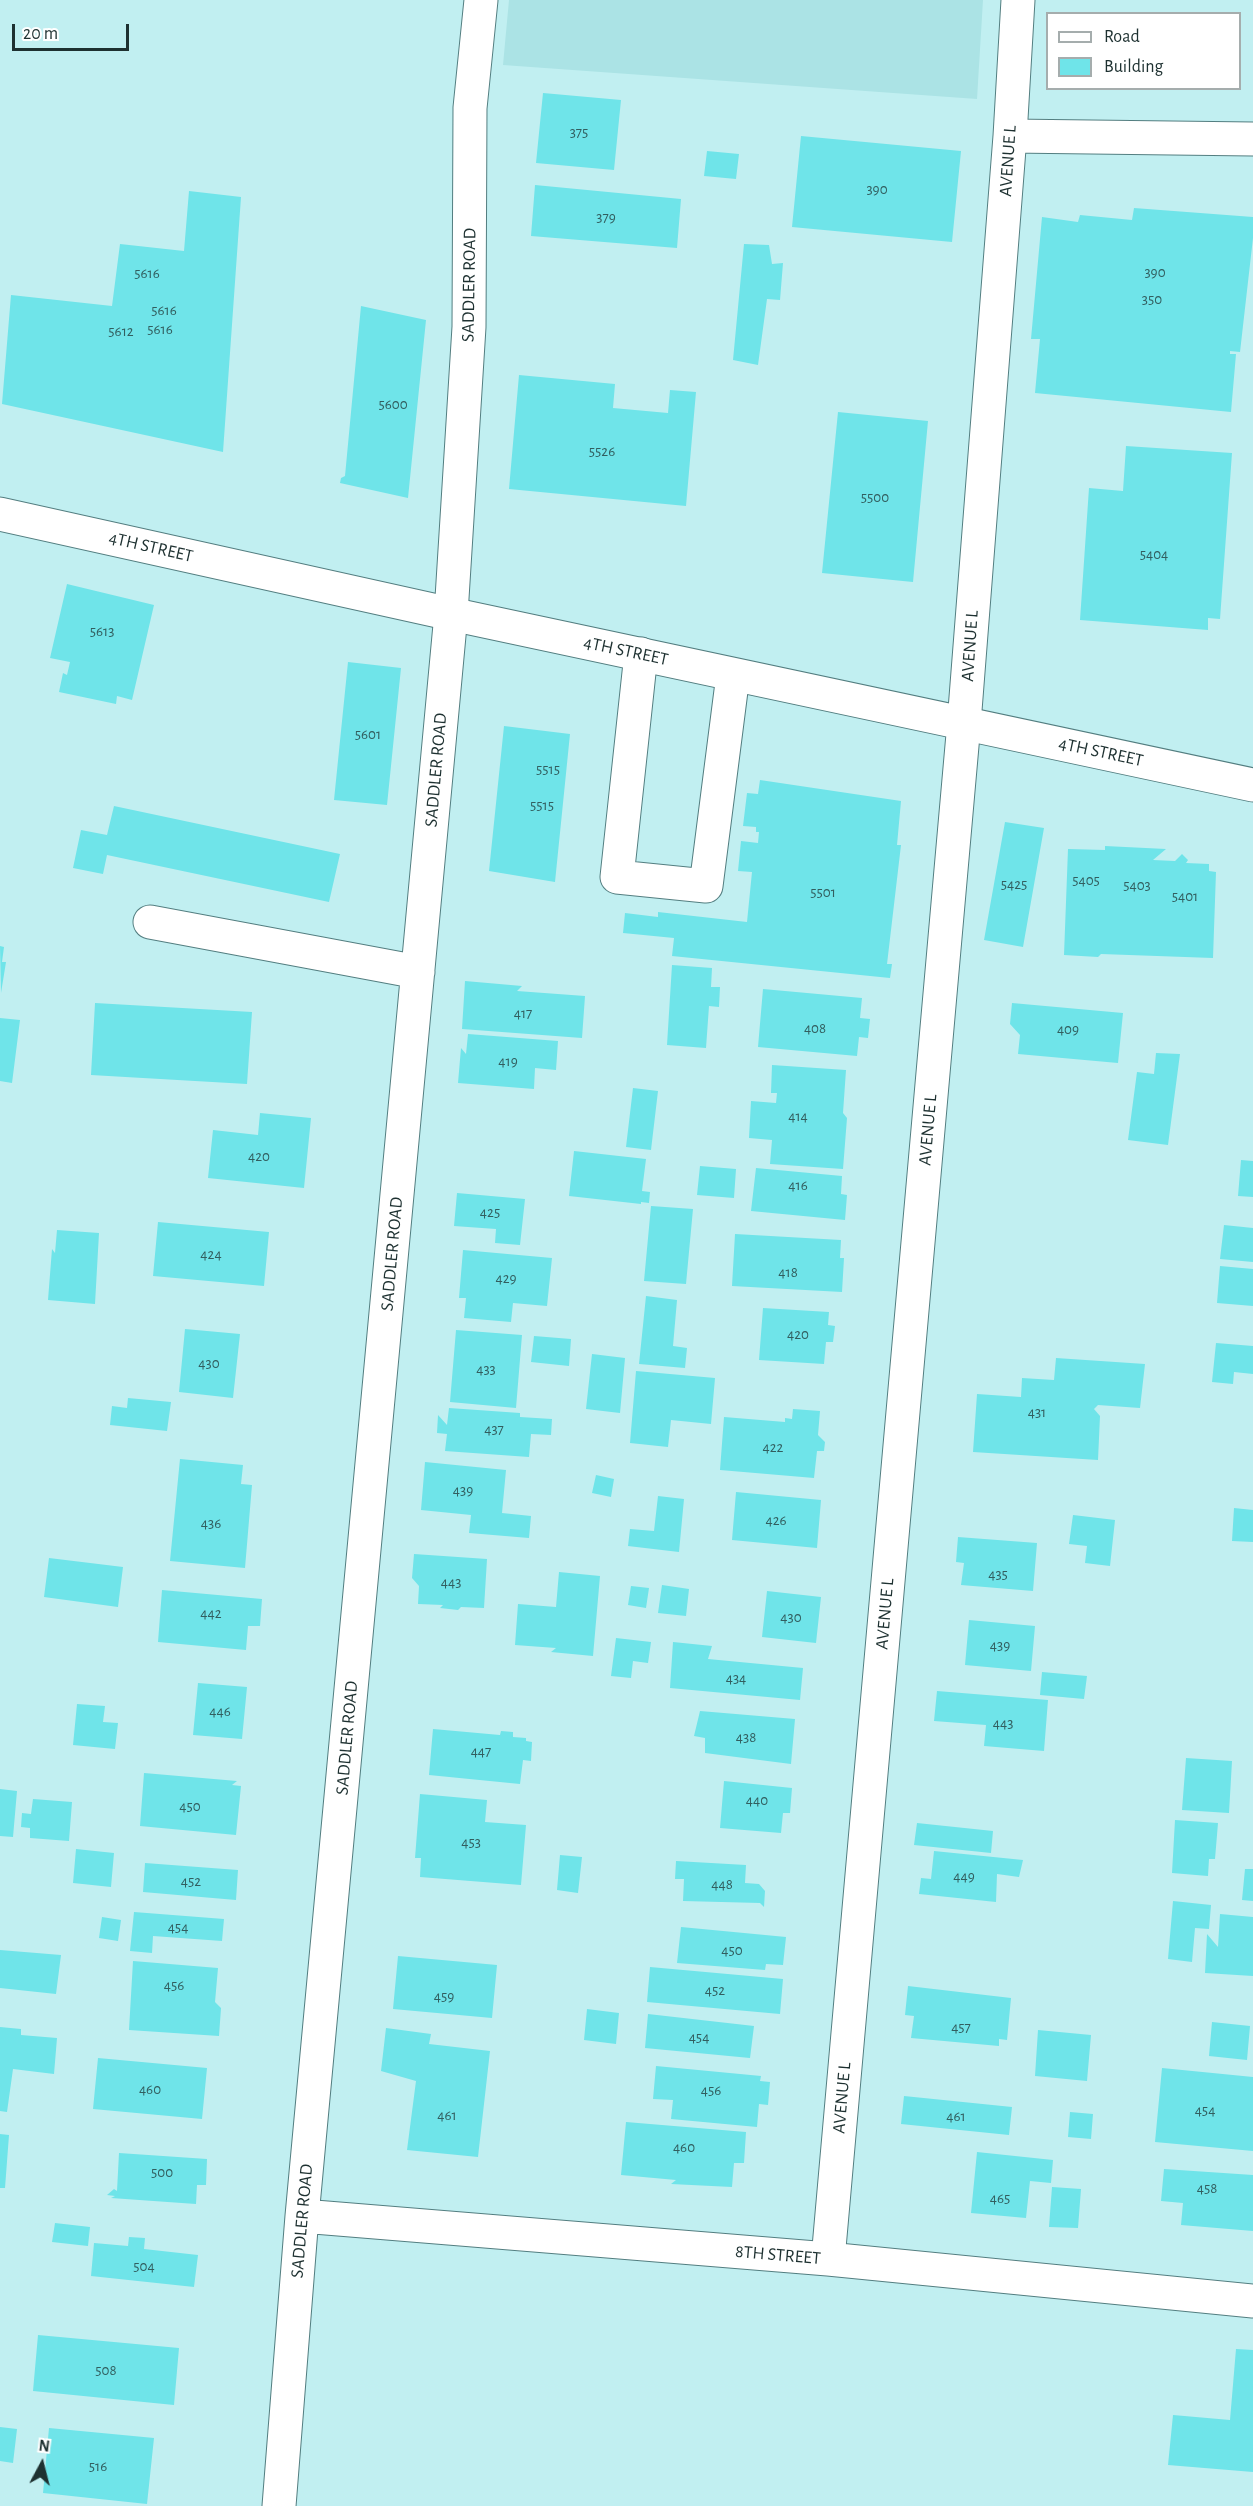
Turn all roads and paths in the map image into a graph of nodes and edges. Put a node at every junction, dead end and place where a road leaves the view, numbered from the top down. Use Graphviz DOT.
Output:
graph roads {
  1 [pos="481,0"];
  2 [pos="1018,0"];
  3 [pos="1010,136"];
  4 [pos="1253,140"];
  5 [pos="0,514"];
  6 [pos="451,614"];
  7 [pos="640,654"];
  8 [pos="732,675"];
  9 [pos="964,723"];
  10 [pos="1253,785"];
  11 [pos="150,922"];
  12 [pos="418,972"];
  13 [pos="302,2216"];
  14 [pos="828,2259"];
  15 [pos="1253,2301"];
  16 [pos="279,2506"];
  1 -- 6 [label="street, SADDLER ROAD"];
  2 -- 3 [label="street, AVENUE L"];
  3 -- 4 [label="street"];
  3 -- 9 [label="street, AVENUE L"];
  5 -- 6 [label="street, 4TH STREET"];
  6 -- 7 [label="street, 4TH STREET"];
  6 -- 12 [label="street, SADDLER ROAD"];
  7 -- 8 [label="street, 4TH STREET"];
  7 -- 8 [label="street"];
  8 -- 9 [label="street, 4TH STREET"];
  9 -- 10 [label="street, 4TH STREET"];
  9 -- 14 [label="street, AVENUE L"];
  11 -- 12 [label="street"];
  12 -- 13 [label="street, SADDLER ROAD"];
  13 -- 14 [label="street, 8TH STREET"];
  13 -- 16 [label="street, SADDLER ROAD"];
  14 -- 15 [label="street, 8TH STREET"];
}
